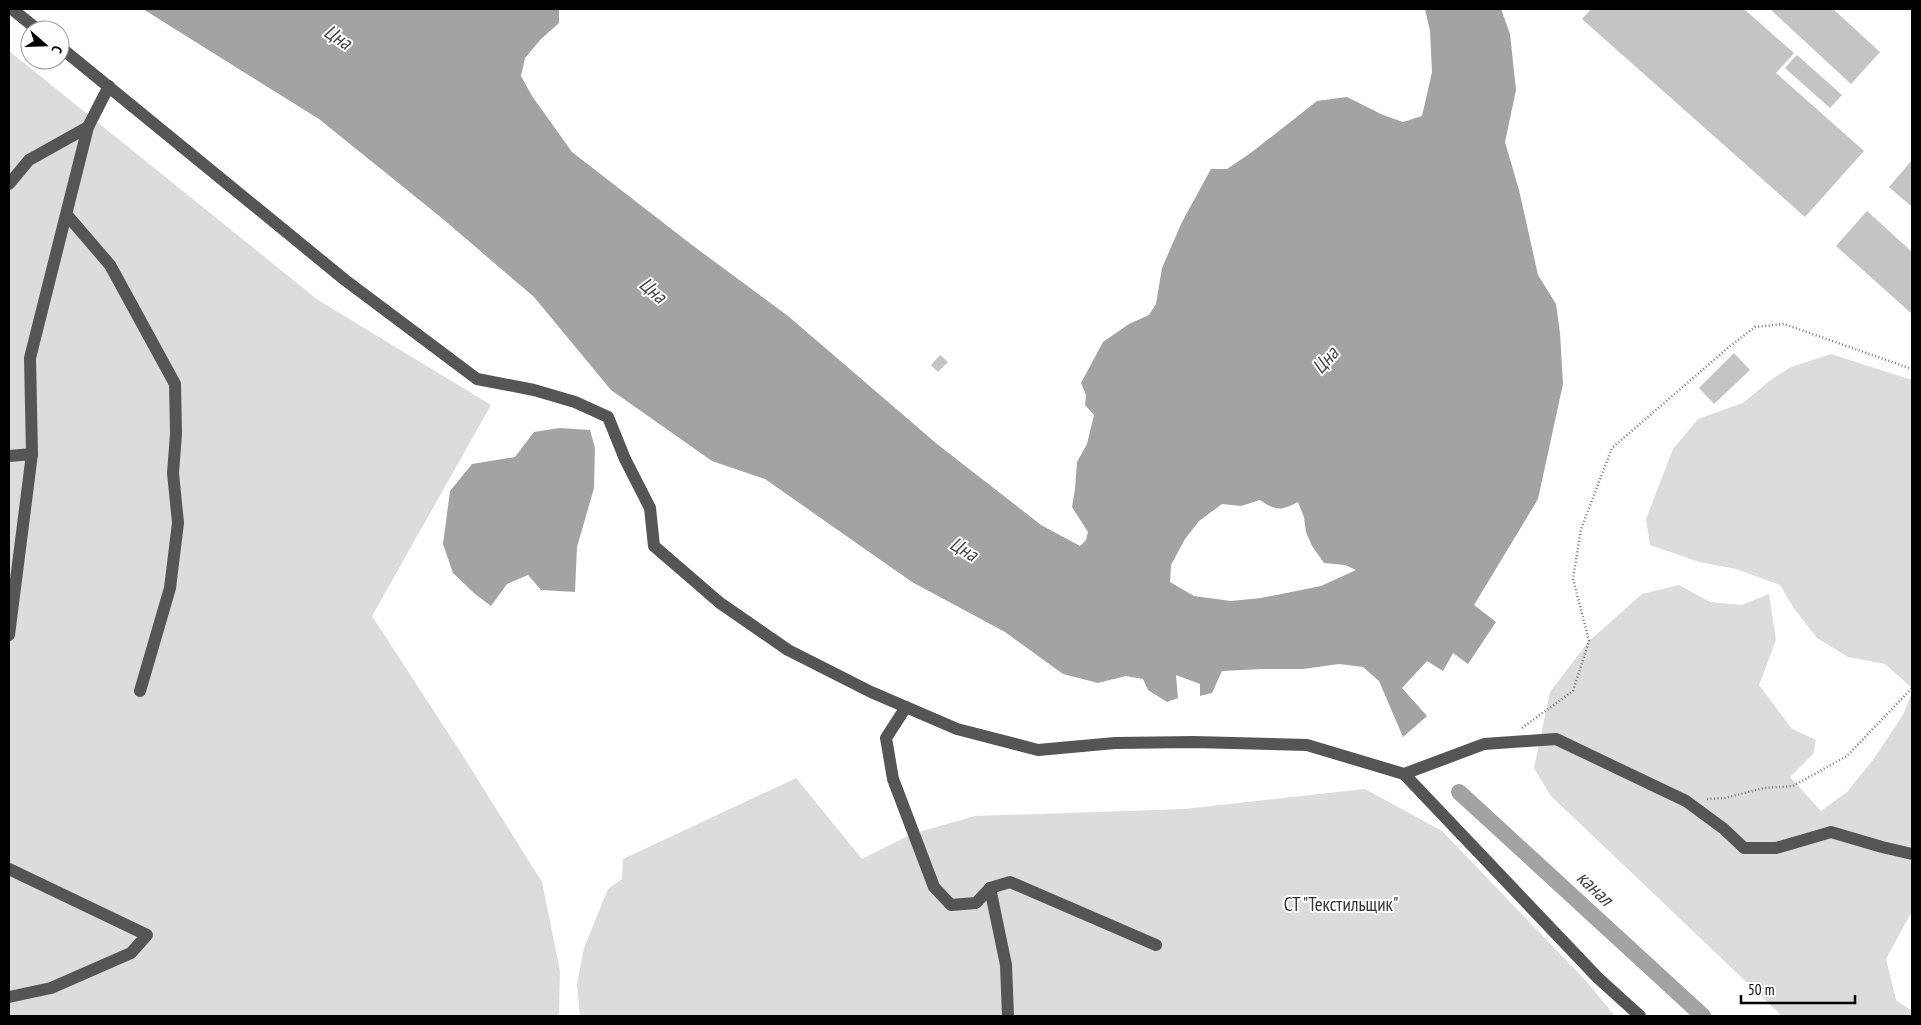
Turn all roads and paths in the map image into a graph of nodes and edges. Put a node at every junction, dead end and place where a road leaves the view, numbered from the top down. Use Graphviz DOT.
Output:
graph roads {
  1 [pos="12,9"];
  2 [pos="26,20"];
  3 [pos="70,55"];
  4 [pos="109,86"];
  5 [pos="88,127"];
  6 [pos="9,184"];
  7 [pos="67,215"];
  8 [pos="1912,369"];
  9 [pos="32,454"];
  10 [pos="9,456"];
  11 [pos="9,636"];
  12 [pos="1912,688"];
  13 [pos="140,691"];
  14 [pos="906,707"];
  15 [pos="1501,743"];
  16 [pos="1404,774"];
  17 [pos="1686,801"];
  18 [pos="1912,854"];
  19 [pos="9,869"];
  20 [pos="990,888"];
  21 [pos="1156,945"];
  22 [pos="9,997"];
  23 [pos="1008,1016"];
  24 [pos="1640,1016"];
  1 -- 2 [label="street"];
  3 -- 4 [label="street"];
  4 -- 5 [label="street"];
  4 -- 14 [label="street"];
  5 -- 6 [label="street"];
  5 -- 7 [label="street"];
  7 -- 9 [label="street"];
  7 -- 13 [label="street"];
  8 -- 15 [label="path"];
  9 -- 10 [label="street"];
  9 -- 11 [label="street"];
  12 -- 17 [label="path"];
  14 -- 16 [label="street"];
  14 -- 20 [label="street"];
  15 -- 16 [label="street"];
  15 -- 17 [label="street"];
  16 -- 24 [label="street"];
  17 -- 18 [label="street"];
  19 -- 22 [label="street"];
  20 -- 21 [label="street"];
  20 -- 23 [label="street"];
}
